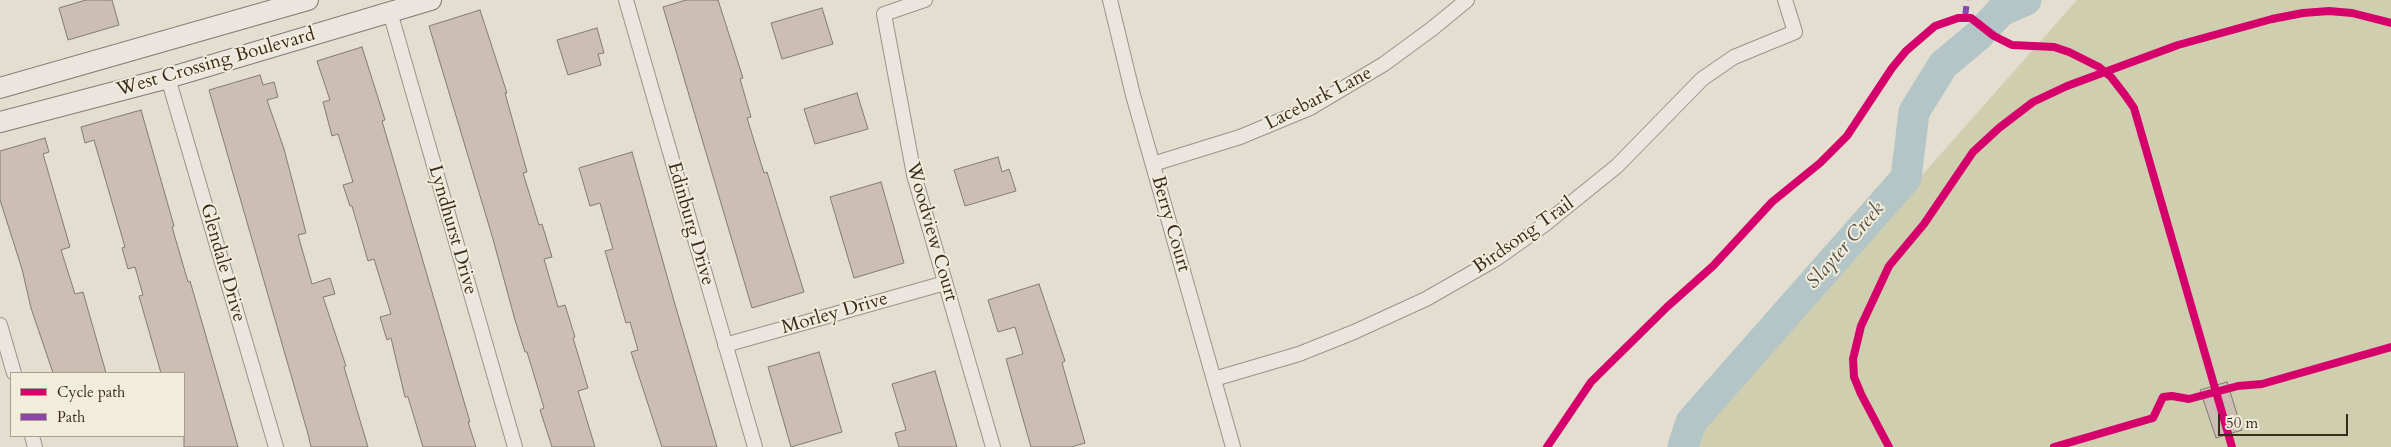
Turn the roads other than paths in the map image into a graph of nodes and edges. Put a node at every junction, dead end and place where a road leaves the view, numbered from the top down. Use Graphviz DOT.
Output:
graph roads {
  1 [pos="308,0"];
  2 [pos="431,0"];
  3 [pos="626,0"];
  4 [pos="924,0"];
  5 [pos="1110,0"];
  6 [pos="1467,0"];
  7 [pos="1786,0"];
  8 [pos="390,12"];
  9 [pos="168,78"];
  10 [pos="0,88"];
  11 [pos="0,122"];
  12 [pos="1153,164"];
  13 [pos="945,283"];
  14 [pos="0,325"];
  15 [pos="725,345"];
  16 [pos="14,372"];
  17 [pos="1214,379"];
  18 [pos="276,447"];
  19 [pos="515,447"];
  20 [pos="755,447"];
  21 [pos="993,447"];
  22 [pos="1233,447"];
  1 -- 10 [label="street, West Crossing Boulevard"];
  2 -- 8 [label="street, West Crossing Boulevard"];
  3 -- 15 [label="street, Edinburg Drive"];
  4 -- 13 [label="street, Woodview Court"];
  5 -- 12 [label="street, Berry Court"];
  6 -- 12 [label="street, Lacebark Lane"];
  7 -- 17 [label="street, Birdsong Trail"];
  8 -- 9 [label="street, West Crossing Boulevard"];
  8 -- 19 [label="street, Lyndhurst Drive"];
  9 -- 11 [label="street, West Crossing Boulevard"];
  9 -- 18 [label="street, Glendale Drive"];
  12 -- 17 [label="street, Berry Court"];
  13 -- 15 [label="street, Morley Drive"];
  13 -- 21 [label="street, Woodview Court"];
  14 -- 16 [label="street"];
  15 -- 20 [label="street, Edinburg Drive"];
  17 -- 22 [label="street, Berry Court"];
}
